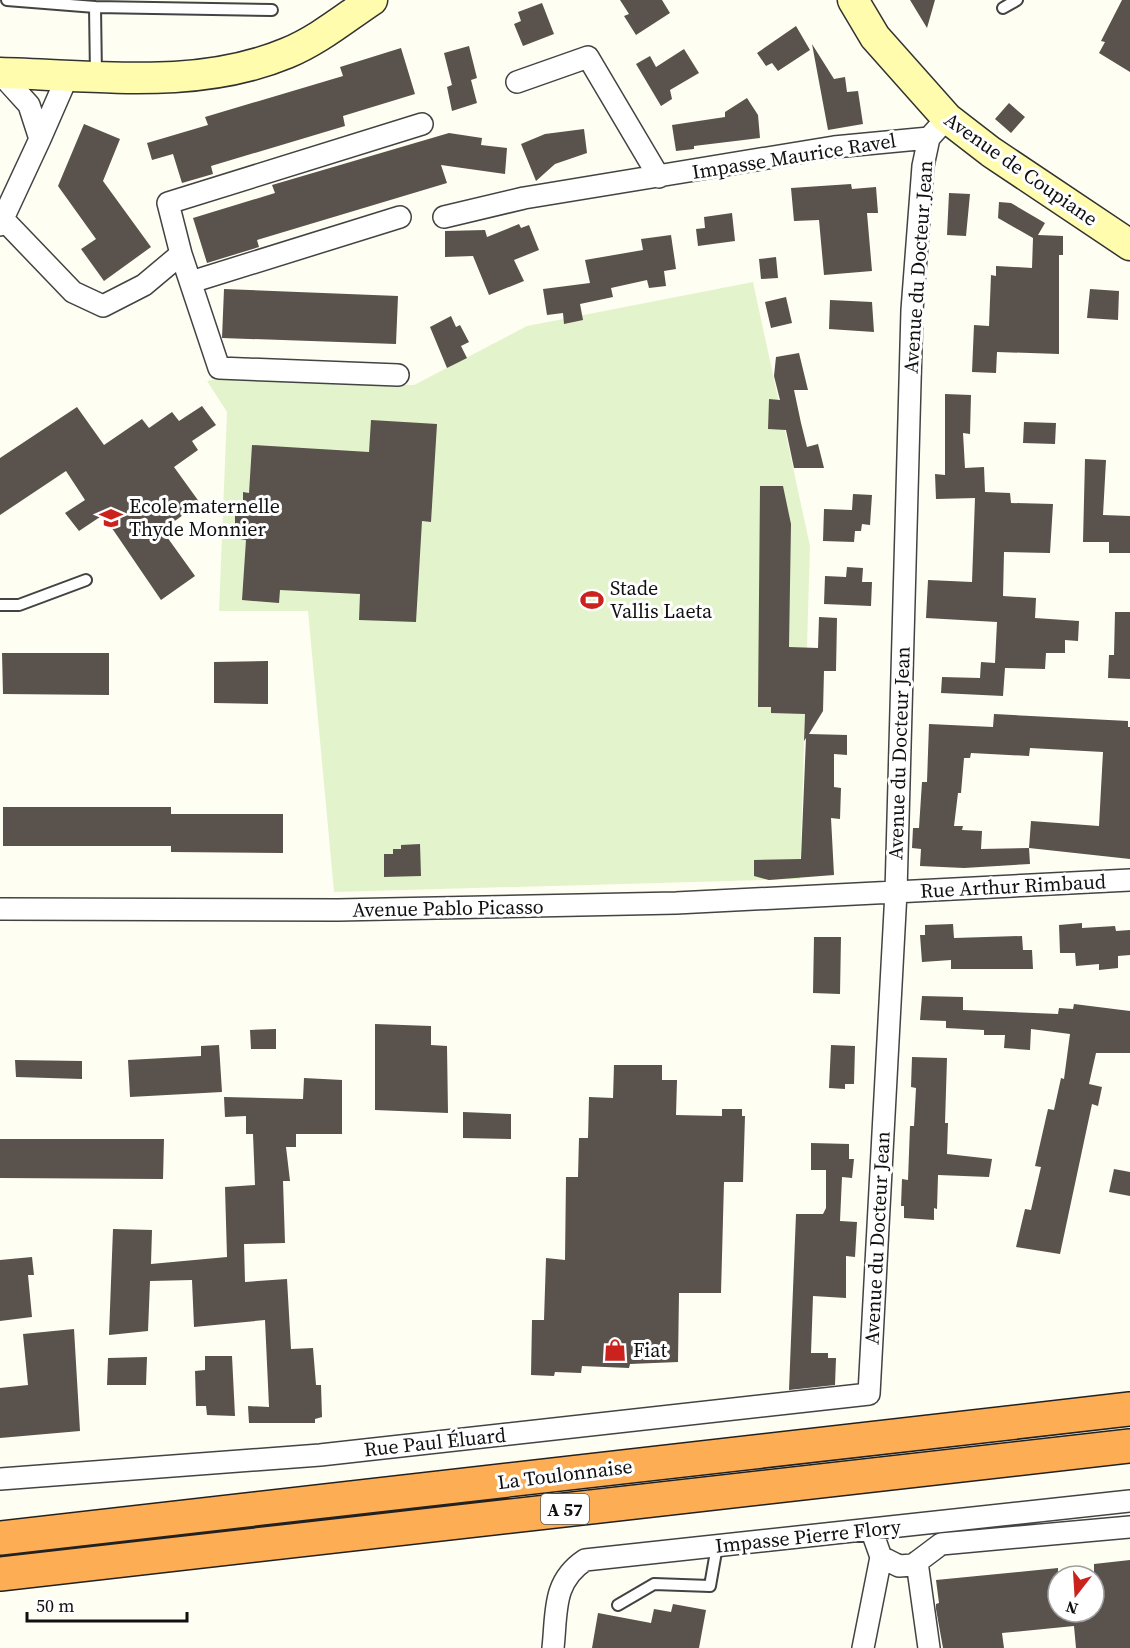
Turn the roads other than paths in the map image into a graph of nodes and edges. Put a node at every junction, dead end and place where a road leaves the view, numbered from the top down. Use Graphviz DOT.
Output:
graph roads {
  1 [pos="7,0"];
  2 [pos="372,0"];
  3 [pos="854,0"];
  4 [pos="1017,0"];
  5 [pos="95,7"];
  6 [pos="1003,8"];
  7 [pos="272,10"];
  8 [pos="0,73"];
  9 [pos="82,75"];
  10 [pos="517,82"];
  11 [pos="422,124"];
  12 [pos="938,128"];
  13 [pos="40,139"];
  14 [pos="659,177"];
  15 [pos="400,217"];
  16 [pos="444,217"];
  17 [pos="1,222"];
  18 [pos="1130,245"];
  19 [pos="181,254"];
  20 [pos="190,282"];
  21 [pos="398,375"];
  22 [pos="86,580"];
  23 [pos="0,604"];
  24 [pos="1130,880"];
  25 [pos="896,892"];
  26 [pos="0,909"];
  27 [pos="869,1394"];
  28 [pos="1130,1409"];
  29 [pos="1130,1446"];
  30 [pos="0,1479"];
  31 [pos="404,1492"];
  32 [pos="1130,1500"];
  33 [pos="0,1520"];
  34 [pos="1130,1527"];
  35 [pos="871,1529"];
  36 [pos="0,1539"];
  37 [pos="717,1546"];
  38 [pos="880,1557"];
  39 [pos="917,1562"];
  40 [pos="0,1574"];
  41 [pos="618,1605"];
  42 [pos="553,1648"];
  43 [pos="863,1648"];
  44 [pos="929,1648"];
  1 -- 5 [label="lane"];
  2 -- 9 [label="main road"];
  3 -- 12 [label="main road, Avenue de Coupiane"];
  4 -- 6 [label="lane"];
  5 -- 7 [label="lane"];
  5 -- 9 [label="lane"];
  8 -- 9 [label="main road"];
  8 -- 13 [label="street"];
  9 -- 13 [label="street"];
  10 -- 14 [label="street"];
  11 -- 19 [label="street"];
  12 -- 14 [label="street, Impasse Maurice Ravel"];
  12 -- 18 [label="main road, Avenue de Coupiane"];
  12 -- 25 [label="street, Avenue du Docteur Jean"];
  13 -- 17 [label="street"];
  14 -- 16 [label="street, Impasse Maurice Ravel"];
  15 -- 20 [label="street"];
  17 -- 19 [label="street"];
  19 -- 20 [label="street"];
  20 -- 21 [label="street"];
  22 -- 23 [label="lane"];
  24 -- 25 [label="street, Rue Arthur Rimbaud"];
  25 -- 26 [label="street, Avenue Pablo Picasso"];
  25 -- 27 [label="street, Avenue du Docteur Jean"];
  27 -- 30 [label="street, Rue Paul Éluard"];
  28 -- 31 [label="highway, La Toulonnaise / A 57"];
  29 -- 40 [label="highway, La Toulonnaise / A 57"];
  31 -- 33 [label="highway"];
  31 -- 36 [label="highway, La Toulonnaise / A 57"];
  32 -- 35 [label="street, Impasse Pierre Flory"];
  34 -- 39 [label="street"];
  35 -- 37 [label="street, Impasse Pierre Flory"];
  35 -- 38 [label="street"];
  37 -- 41 [label="lane"];
  37 -- 42 [label="street, Impasse Pierre Flory"];
  38 -- 39 [label="street"];
  38 -- 43 [label="street"];
  39 -- 44 [label="street"];
}
